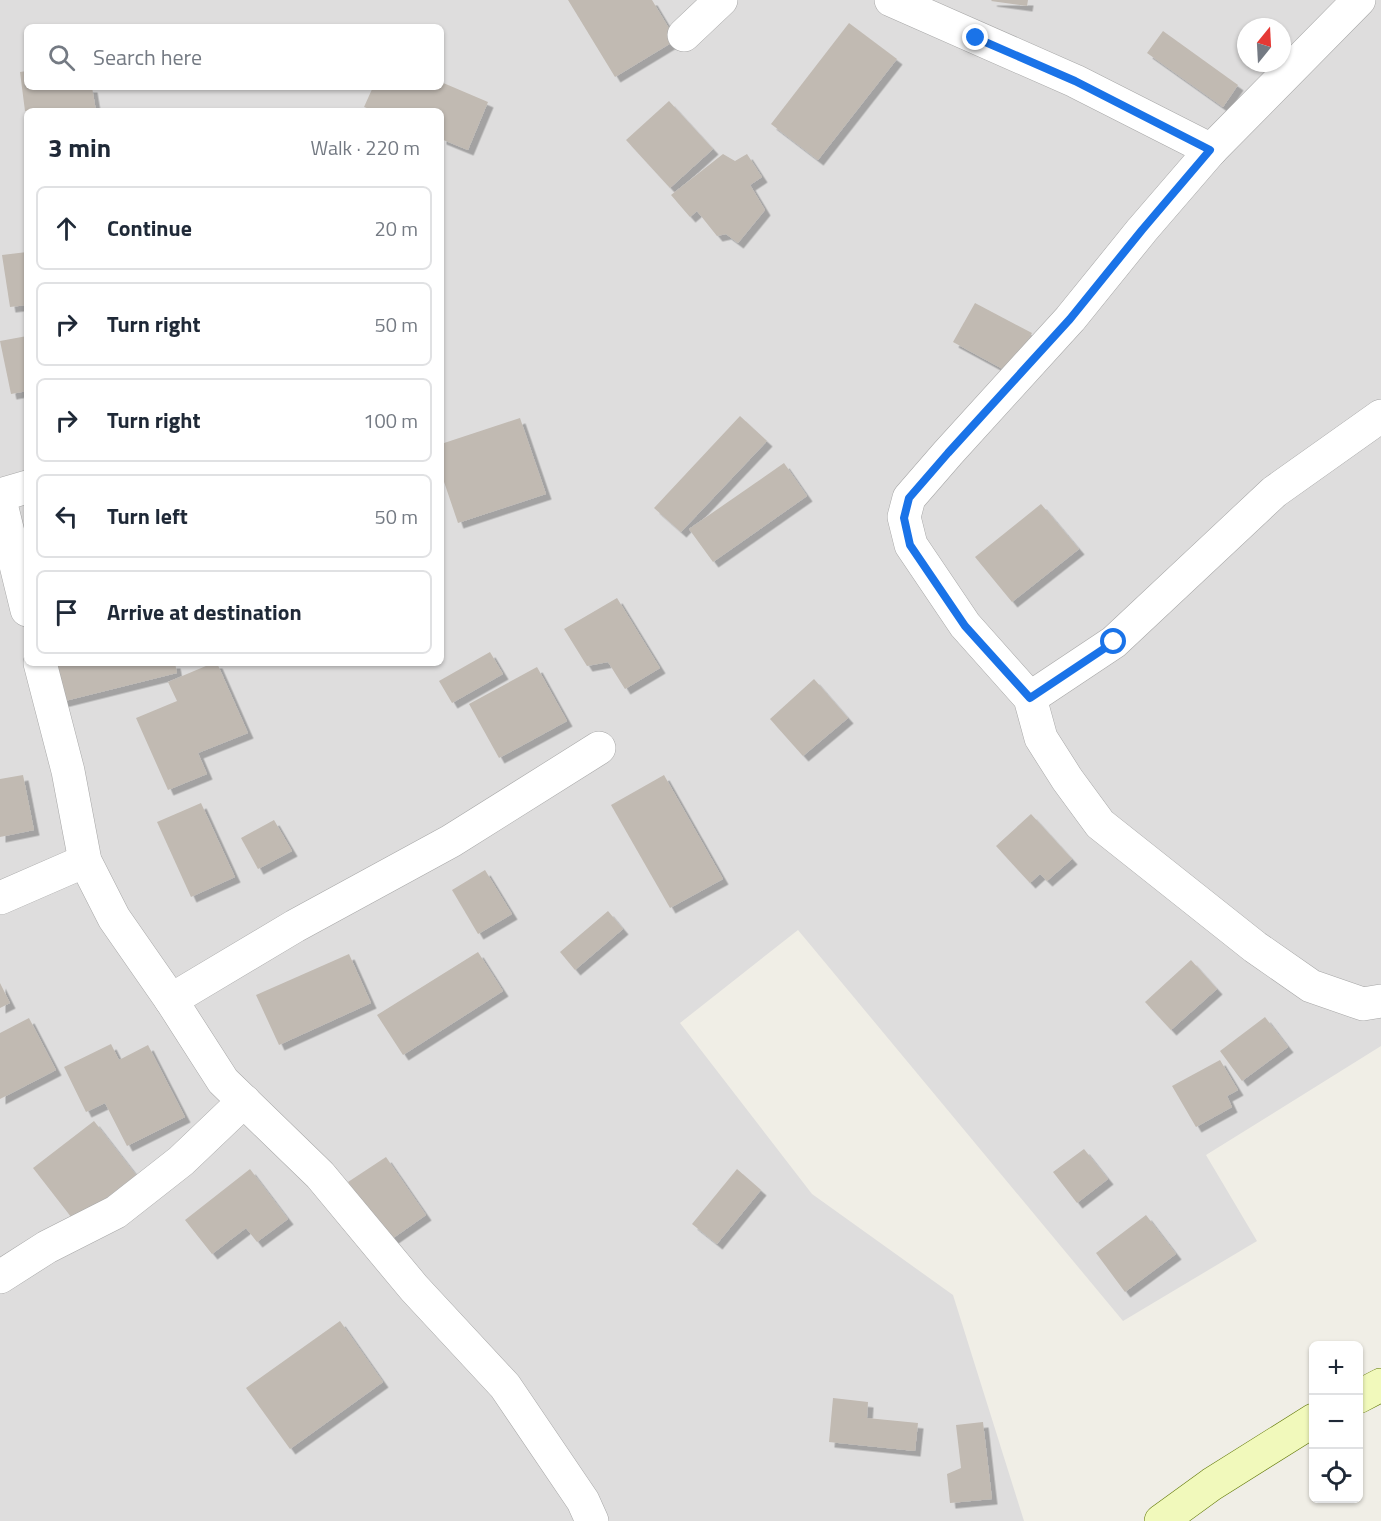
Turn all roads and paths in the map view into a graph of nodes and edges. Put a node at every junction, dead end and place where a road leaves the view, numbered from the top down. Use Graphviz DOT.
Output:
graph roads {
  1 [pos="721,0"];
  2 [pos="891,0"];
  3 [pos="1359,0"];
  4 [pos="684,35"];
  5 [pos="1210,150"];
  6 [pos="1381,416"];
  7 [pos="24,488"];
  8 [pos="0,495"];
  9 [pos="0,500"];
  10 [pos="24,597"];
  11 [pos="41,666"];
  12 [pos="1030,698"];
  13 [pos="599,748"];
  14 [pos="86,861"];
  15 [pos="0,898"];
  16 [pos="171,1000"];
  17 [pos="1381,1001"];
  18 [pos="244,1101"];
  19 [pos="0,1277"];
  20 [pos="1381,1385"];
  21 [pos="1363,1395"];
  22 [pos="1309,1423"];
  23 [pos="592,1521"];
  24 [pos="1161,1521"];
  1 -- 4 [label="street"];
  2 -- 5 [label="street"];
  3 -- 5 [label="street"];
  5 -- 12 [label="street"];
  6 -- 12 [label="street"];
  7 -- 8 [label="street"];
  9 -- 10 [label="street"];
  11 -- 14 [label="street"];
  12 -- 17 [label="street"];
  13 -- 16 [label="street"];
  14 -- 15 [label="street"];
  14 -- 16 [label="street"];
  16 -- 18 [label="street"];
  18 -- 19 [label="street"];
  18 -- 23 [label="street"];
  20 -- 21 [label="main road"];
  22 -- 24 [label="main road"];
}
